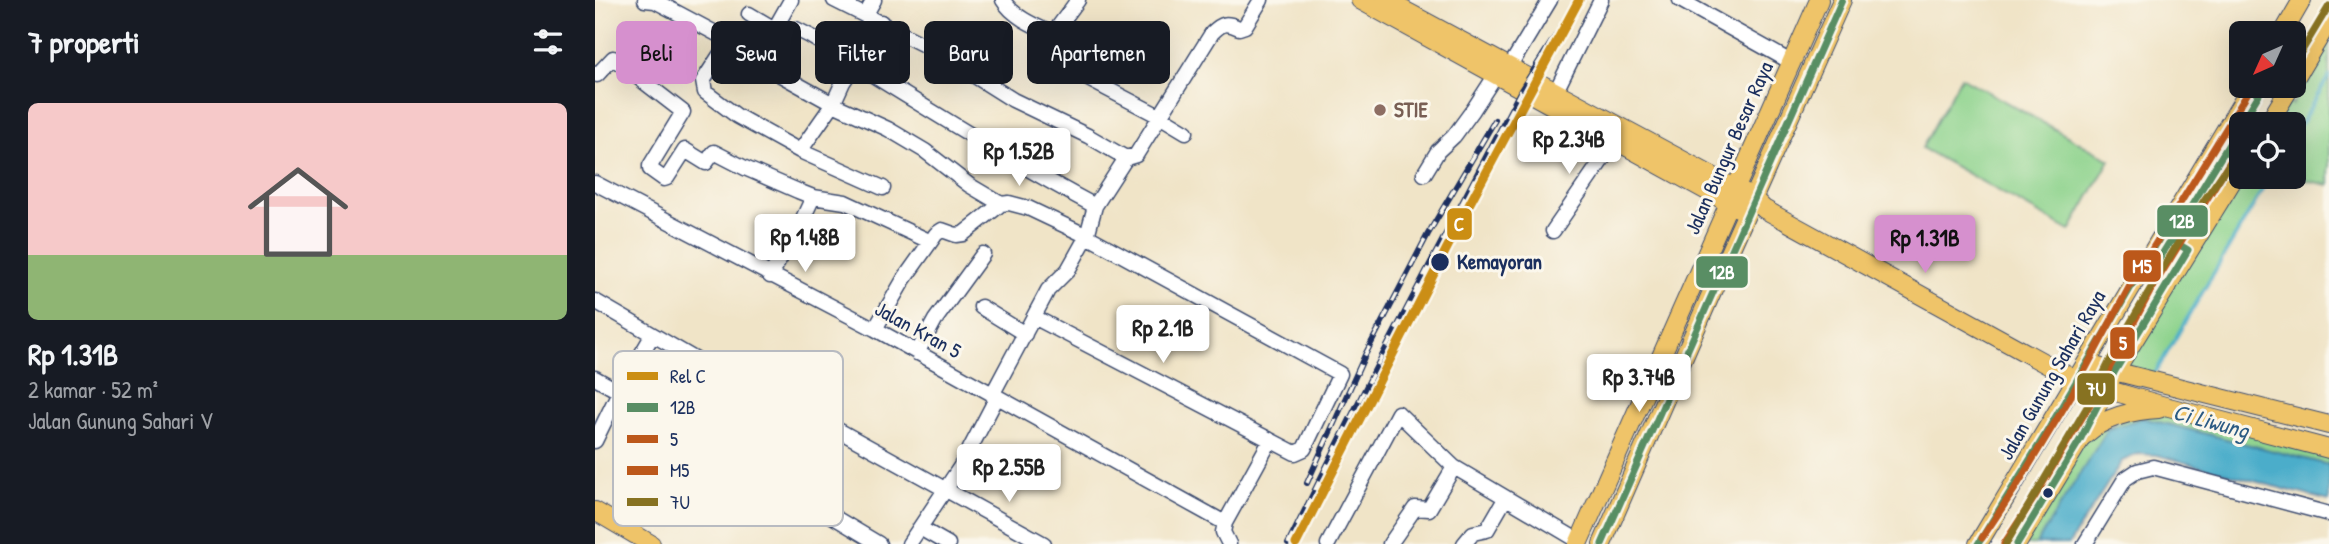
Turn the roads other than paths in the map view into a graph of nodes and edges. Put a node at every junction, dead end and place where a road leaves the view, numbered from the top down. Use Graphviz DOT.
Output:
graph roads {
  1 [pos="645,0"];
  2 [pos="791,0"];
  3 [pos="834,0"];
  4 [pos="874,0"];
  5 [pos="1003,0"];
  6 [pos="1078,0"];
  7 [pos="1261,0"];
  8 [pos="1360,0"];
  9 [pos="1385,0"];
  10 [pos="1550,0"];
  11 [pos="1601,0"];
  12 [pos="1680,0"];
  13 [pos="1819,0"];
  14 [pos="1842,0"];
  15 [pos="2302,0"];
  16 [pos="749,13"];
  17 [pos="866,14"];
  18 [pos="761,21"];
  19 [pos="779,21"];
  20 [pos="879,21"];
  21 [pos="1063,21"];
  22 [pos="2290,21"];
  23 [pos="2329,21"];
  24 [pos="1027,22"];
  25 [pos="711,31"];
  26 [pos="910,37"];
  27 [pos="2307,58"];
  28 [pos="1791,62"];
  29 [pos="711,69"];
  30 [pos="1502,72"];
  31 [pos="596,79"];
  32 [pos="798,84"];
  33 [pos="842,84"];
  34 [pos="889,84"];
  35 [pos="1096,84"];
  36 [pos="1780,89"];
  37 [pos="1555,93"];
  38 [pos="2245,98"];
  39 [pos="1798,99"];
  40 [pos="833,104"];
  41 [pos="1161,117"];
  42 [pos="1186,132"];
  43 [pos="1615,141"];
  44 [pos="800,151"];
  45 [pos="1126,158"];
  46 [pos="1424,174"];
  47 [pos="856,178"];
  48 [pos="595,183"];
  49 [pos="2229,185"];
  50 [pos="883,188"];
  51 [pos="1732,196"];
  52 [pos="813,197"];
  53 [pos="845,202"];
  54 [pos="1001,204"];
  55 [pos="1095,206"];
  56 [pos="1755,207"];
  57 [pos="1553,231"];
  58 [pos="2162,234"];
  59 [pos="1087,236"];
  60 [pos="929,241"];
  61 [pos="2188,250"];
  62 [pos="983,254"];
  63 [pos="770,276"];
  64 [pos="1690,291"];
  65 [pos="1710,299"];
  66 [pos="595,301"];
  67 [pos="981,306"];
  68 [pos="1034,317"];
  69 [pos="874,329"];
  70 [pos="1025,334"];
  71 [pos="652,336"];
  72 [pos="643,351"];
  73 [pos="678,351"];
  74 [pos="917,353"];
  75 [pos="2086,364"];
  76 [pos="2115,371"];
  77 [pos="595,378"];
  78 [pos="2077,381"];
  79 [pos="613,388"];
  80 [pos="2106,389"];
  81 [pos="995,396"];
  82 [pos="613,404"];
  83 [pos="2246,405"];
  84 [pos="2169,407"];
  85 [pos="2329,425"];
  86 [pos="2241,426"];
  87 [pos="843,433"];
  88 [pos="2080,440"];
  89 [pos="595,441"];
  90 [pos="1269,441"];
  91 [pos="2329,449"];
  92 [pos="1454,467"];
  93 [pos="945,490"];
  94 [pos="1505,499"];
  95 [pos="595,511"];
  96 [pos="2329,514"];
  97 [pos="613,522"];
  98 [pos="843,522"];
  99 [pos="1225,523"];
  100 [pos="620,526"];
  101 [pos="920,528"];
  102 [pos="1578,543"];
  103 [pos="651,544"];
  104 [pos="879,544"];
  105 [pos="909,544"];
  106 [pos="948,544"];
  107 [pos="1044,544"];
  108 [pos="1229,544"];
  109 [pos="1328,544"];
  110 [pos="1390,544"];
  111 [pos="1464,544"];
  112 [pos="1602,544"];
  113 [pos="1978,544"];
  114 [pos="2017,544"];
  115 [pos="2085,544"];
  1 -- 25 [label="street"];
  2 -- 19 [label="street"];
  3 -- 17 [label="street"];
  4 -- 17 [label="street"];
  5 -- 24 [label="street"];
  6 -- 21 [label="street"];
  7 -- 41 [label="street"];
  8 -- 30 [label="main road"];
  9 -- 30 [label="main road"];
  10 -- 30 [label="street"];
  11 -- 37 [label="street"];
  12 -- 28 [label="street"];
  13 -- 28 [label="main road, Jalan Bungur Besar Raya"];
  14 -- 39 [label="main road, Jalan Bungur Besar Raya"];
  15 -- 22 [label="main road"];
  16 -- 18 [label="street"];
  17 -- 20 [label="street"];
  23 -- 27 [label="main road"];
  26 -- 45 [label="street"];
  28 -- 36 [label="main road, Jalan Bungur Besar Raya"];
  29 -- 44 [label="street"];
  30 -- 37 [label="main road"];
  30 -- 43 [label="main road"];
  30 -- 46 [label="street"];
  31 -- 52 [label="street"];
  32 -- 40 [label="street"];
  33 -- 40 [label="street"];
  34 -- 55 [label="street"];
  35 -- 41 [label="street"];
  36 -- 39 [label="main road"];
  36 -- 51 [label="main road, Jalan Bungur Besar Raya"];
  37 -- 51 [label="main road"];
  38 -- 58 [label="main road, Jalan Gunung Sahari Raya"];
  39 -- 56 [label="main road, Jalan Bungur Besar Raya"];
  40 -- 44 [label="street"];
  40 -- 54 [label="street"];
  41 -- 42 [label="street"];
  41 -- 45 [label="street"];
  43 -- 51 [label="main road"];
  43 -- 57 [label="street"];
  44 -- 47 [label="street"];
  45 -- 55 [label="street"];
  47 -- 50 [label="street"];
  47 -- 53 [label="street"];
  48 -- 63 [label="street, Jalan Kran 5"];
  49 -- 61 [label="main road"];
  51 -- 56 [label="main road"];
  51 -- 64 [label="main road, Jalan Bungur Besar Raya"];
  52 -- 53 [label="street"];
  52 -- 63 [label="street"];
  53 -- 60 [label="street"];
  54 -- 59 [label="street"];
  54 -- 60 [label="street"];
  55 -- 59 [label="street"];
  56 -- 65 [label="main road, Jalan Bungur Besar Raya"];
  56 -- 78 [label="main road"];
  58 -- 61 [label="main road"];
  58 -- 75 [label="main road, Jalan Gunung Sahari Raya"];
  59 -- 68 [label="street"];
  59 -- 90 [label="street"];
  60 -- 69 [label="street"];
  61 -- 76 [label="main road"];
  62 -- 74 [label="street"];
  63 -- 69 [label="street, Jalan Kran 5"];
  64 -- 65 [label="main road"];
  64 -- 102 [label="main road, Jalan Bungur Besar Raya"];
  65 -- 112 [label="main road, Jalan Bungur Besar Raya"];
  66 -- 71 [label="street"];
  67 -- 70 [label="street"];
  68 -- 70 [label="street"];
  68 -- 90 [label="street"];
  69 -- 74 [label="street, Jalan Kran 5"];
  70 -- 81 [label="street"];
  71 -- 72 [label="street"];
  71 -- 73 [label="street"];
  74 -- 81 [label="street, Jalan Kran 5"];
  75 -- 76 [label="main road"];
  75 -- 78 [label="main road, Jalan Gunung Sahari Raya"];
  76 -- 80 [label="main road"];
  76 -- 83 [label="main road"];
  77 -- 79 [label="street"];
  78 -- 80 [label="main road"];
  78 -- 113 [label="main road, Jalan Gunung Sahari Raya"];
  80 -- 84 [label="main road"];
  80 -- 88 [label="main road"];
  81 -- 93 [label="street"];
  81 -- 99 [label="street, Jalan Kran 5"];
  82 -- 89 [label="street"];
  83 -- 85 [label="main road"];
  83 -- 86 [label="main road"];
  84 -- 86 [label="main road"];
  84 -- 88 [label="main road"];
  86 -- 91 [label="main road"];
  87 -- 93 [label="street"];
  88 -- 114 [label="main road"];
  90 -- 99 [label="street"];
  92 -- 94 [label="street"];
  92 -- 109 [label="street"];
  92 -- 110 [label="street"];
  93 -- 101 [label="street"];
  93 -- 107 [label="street"];
  94 -- 102 [label="street"];
  94 -- 111 [label="street"];
  95 -- 97 [label="main road"];
  96 -- 115 [label="street"];
  98 -- 104 [label="street"];
  99 -- 108 [label="street"];
  100 -- 103 [label="main road"];
  101 -- 105 [label="street"];
  101 -- 106 [label="street"];
}
